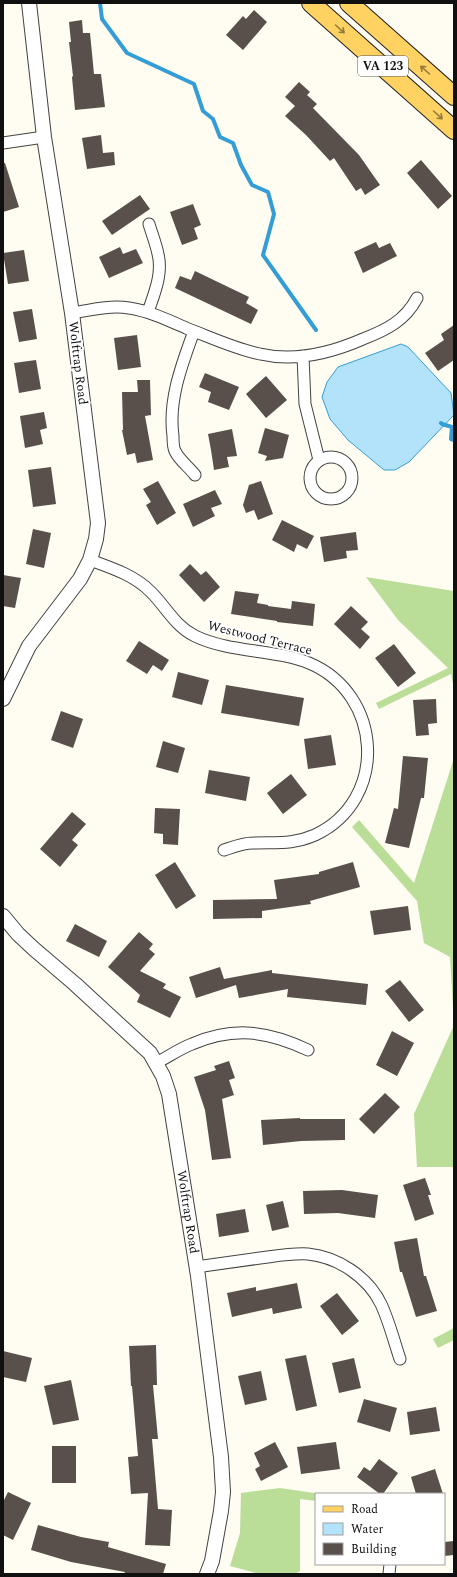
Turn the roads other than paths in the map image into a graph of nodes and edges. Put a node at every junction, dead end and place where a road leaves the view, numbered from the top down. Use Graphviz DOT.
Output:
graph roads {
  1 [pos="29,3"];
  2 [pos="311,3"];
  3 [pos="349,3"];
  4 [pos="454,96"];
  5 [pos="454,130"];
  6 [pos="44,137"];
  7 [pos="3,142"];
  8 [pos="149,224"];
  9 [pos="417,298"];
  10 [pos="148,312"];
  11 [pos="72,313"];
  12 [pos="194,331"];
  13 [pos="303,356"];
  14 [pos="319,460"];
  15 [pos="195,475"];
  16 [pos="90,560"];
  17 [pos="3,699"];
  18 [pos="224,850"];
  19 [pos="3,916"];
  20 [pos="308,1050"];
  21 [pos="156,1063"];
  22 [pos="196,1267"];
  23 [pos="400,1359"];
  24 [pos="208,1574"];
  1 -- 6 [label="street, Wolftrap Road"];
  2 -- 5 [label="main road, VA 123, one-way"];
  4 -- 3 [label="main road, VA 123, one-way"];
  6 -- 7 [label="street"];
  6 -- 11 [label="street, Wolftrap Road"];
  8 -- 10 [label="street"];
  9 -- 13 [label="street"];
  10 -- 11 [label="street"];
  10 -- 12 [label="street"];
  11 -- 16 [label="street, Wolftrap Road"];
  12 -- 13 [label="street"];
  12 -- 15 [label="street"];
  13 -- 14 [label="street"];
  16 -- 17 [label="street, Wolftrap Road"];
  16 -- 18 [label="street, Westwood Terrace"];
  19 -- 21 [label="street, Wolftrap Road"];
  20 -- 21 [label="street"];
  21 -- 22 [label="street, Wolftrap Road"];
  22 -- 23 [label="street"];
  22 -- 24 [label="street, Wolftrap Road"];
}
